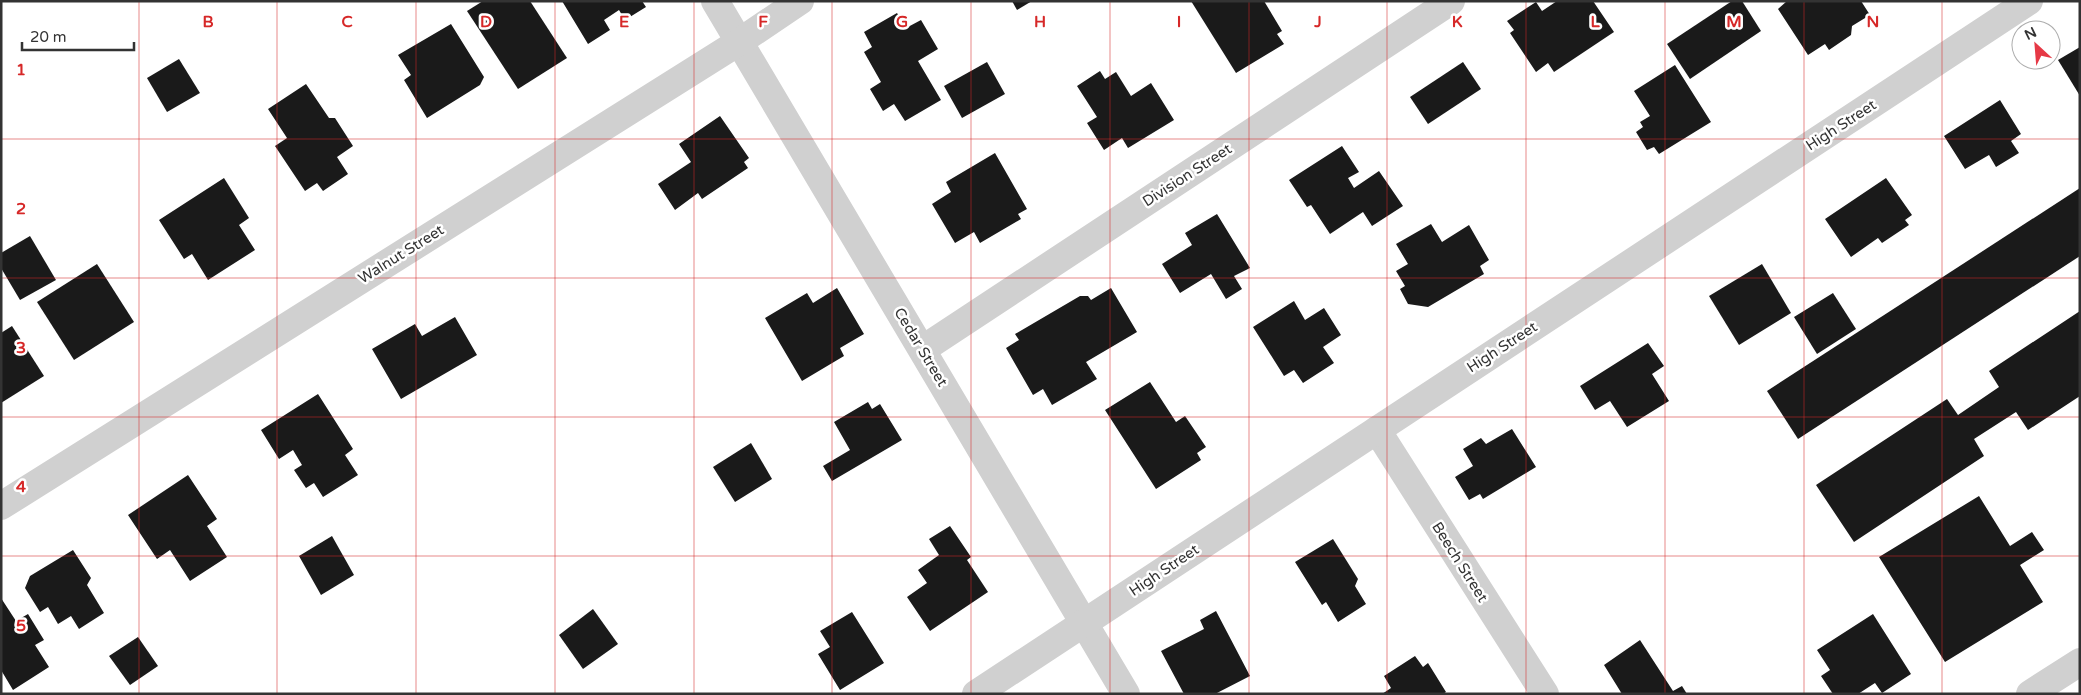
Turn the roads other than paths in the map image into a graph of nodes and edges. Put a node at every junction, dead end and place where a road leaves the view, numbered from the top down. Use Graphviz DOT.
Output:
graph roads {
  1 [pos="715,1"];
  2 [pos="800,1"];
  3 [pos="1451,1"];
  4 [pos="2029,1"];
  5 [pos="738,42"];
  6 [pos="923,349"];
  7 [pos="1377,430"];
  8 [pos="1,506"];
  9 [pos="1084,623"];
  10 [pos="2080,662"];
  11 [pos="976,694"];
  12 [pos="1126,694"];
  13 [pos="1544,694"];
  14 [pos="2030,694"];
  1 -- 5 [label="street, Cedar Street"];
  2 -- 5 [label="street, Walnut Street"];
  3 -- 6 [label="street, Division Street"];
  4 -- 7 [label="street, High Street"];
  5 -- 6 [label="street, Cedar Street"];
  5 -- 8 [label="street, Walnut Street"];
  6 -- 9 [label="street, Cedar Street"];
  7 -- 9 [label="street, High Street"];
  7 -- 13 [label="street, Beech Street"];
  9 -- 11 [label="street, High Street"];
  9 -- 12 [label="street, Cedar Street"];
  10 -- 14 [label="street"];
}
